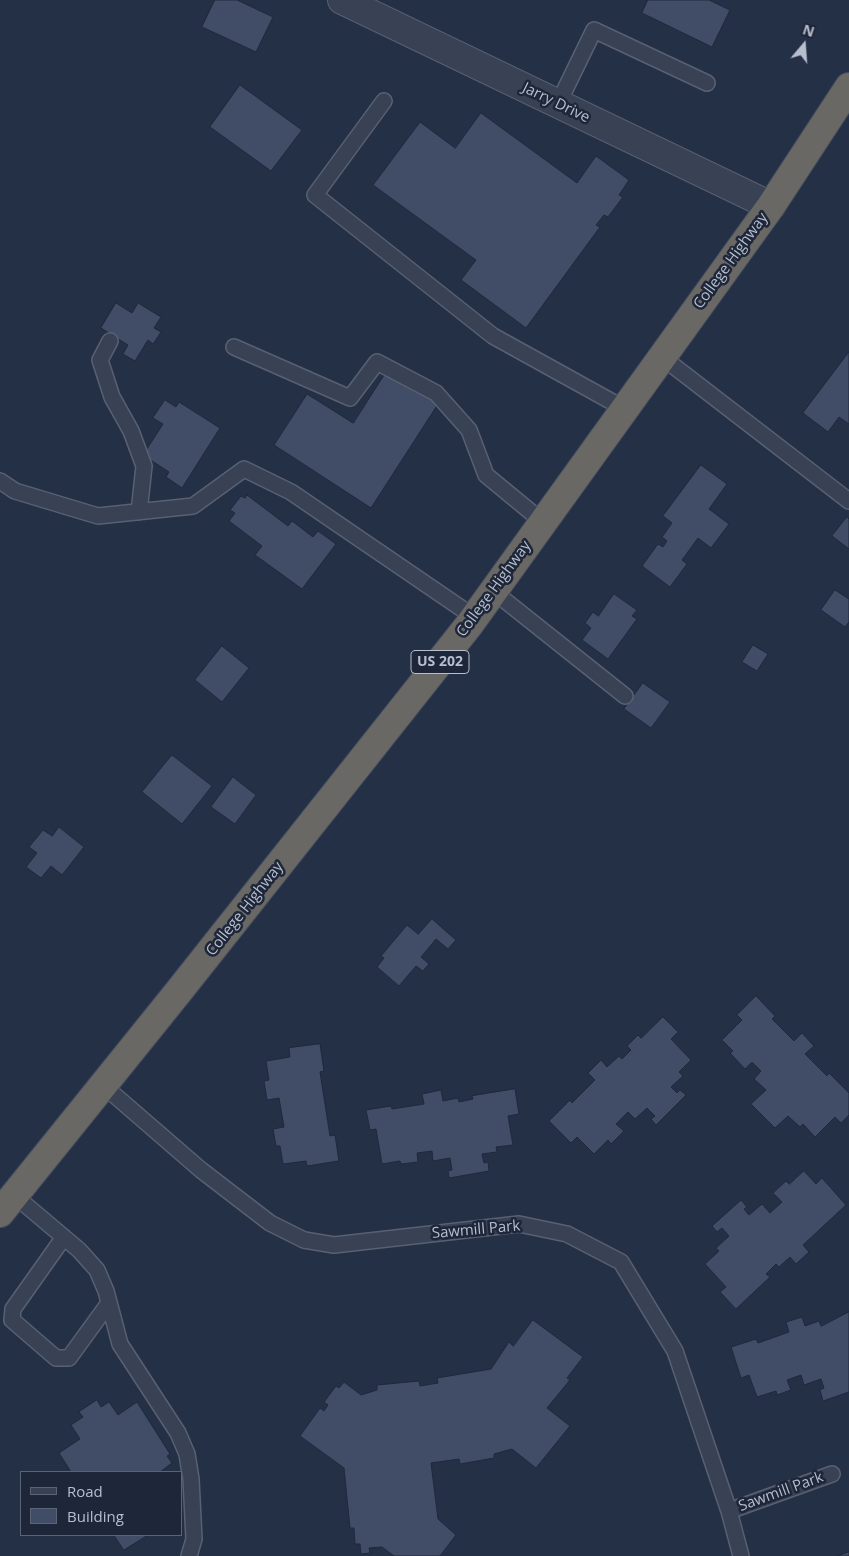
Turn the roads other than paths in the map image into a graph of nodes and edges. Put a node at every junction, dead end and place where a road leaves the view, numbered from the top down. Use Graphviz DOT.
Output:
graph roads {
  1 [pos="342,0"];
  2 [pos="707,83"];
  3 [pos="849,89"];
  4 [pos="384,101"];
  5 [pos="558,104"];
  6 [pos="771,206"];
  7 [pos="110,341"];
  8 [pos="234,348"];
  9 [pos="662,357"];
  10 [pos="625,409"];
  11 [pos="0,481"];
  12 [pos="849,500"];
  13 [pos="140,512"];
  14 [pos="543,522"];
  15 [pos="493,591"];
  16 [pos="474,618"];
  17 [pos="625,696"];
  18 [pos="104,1086"];
  19 [pos="7,1204"];
  20 [pos="64,1237"];
  21 [pos="109,1303"];
  22 [pos="832,1474"];
  23 [pos="729,1511"];
  24 [pos="190,1556"];
  25 [pos="741,1556"];
  1 -- 5 [label="street, Jarry Drive"];
  2 -- 5 [label="lane"];
  3 -- 6 [label="highway, College Highway / US 202"];
  4 -- 10 [label="lane"];
  5 -- 6 [label="street, Jarry Drive"];
  6 -- 9 [label="highway, College Highway / US 202"];
  7 -- 13 [label="lane"];
  8 -- 14 [label="lane"];
  9 -- 10 [label="highway, College Highway / US 202"];
  9 -- 12 [label="lane"];
  10 -- 14 [label="highway, College Highway / US 202"];
  11 -- 13 [label="lane"];
  13 -- 16 [label="lane"];
  14 -- 15 [label="highway, College Highway / US 202"];
  15 -- 16 [label="highway, College Highway / US 202"];
  15 -- 17 [label="lane"];
  16 -- 18 [label="highway, College Highway / US 202"];
  18 -- 19 [label="highway, College Highway / US 202"];
  18 -- 23 [label="lane, Sawmill Park"];
  19 -- 20 [label="lane"];
  20 -- 21 [label="lane"];
  20 -- 21 [label="lane"];
  21 -- 24 [label="lane"];
  22 -- 23 [label="lane, Sawmill Park"];
  23 -- 25 [label="lane, Sawmill Park"];
}
